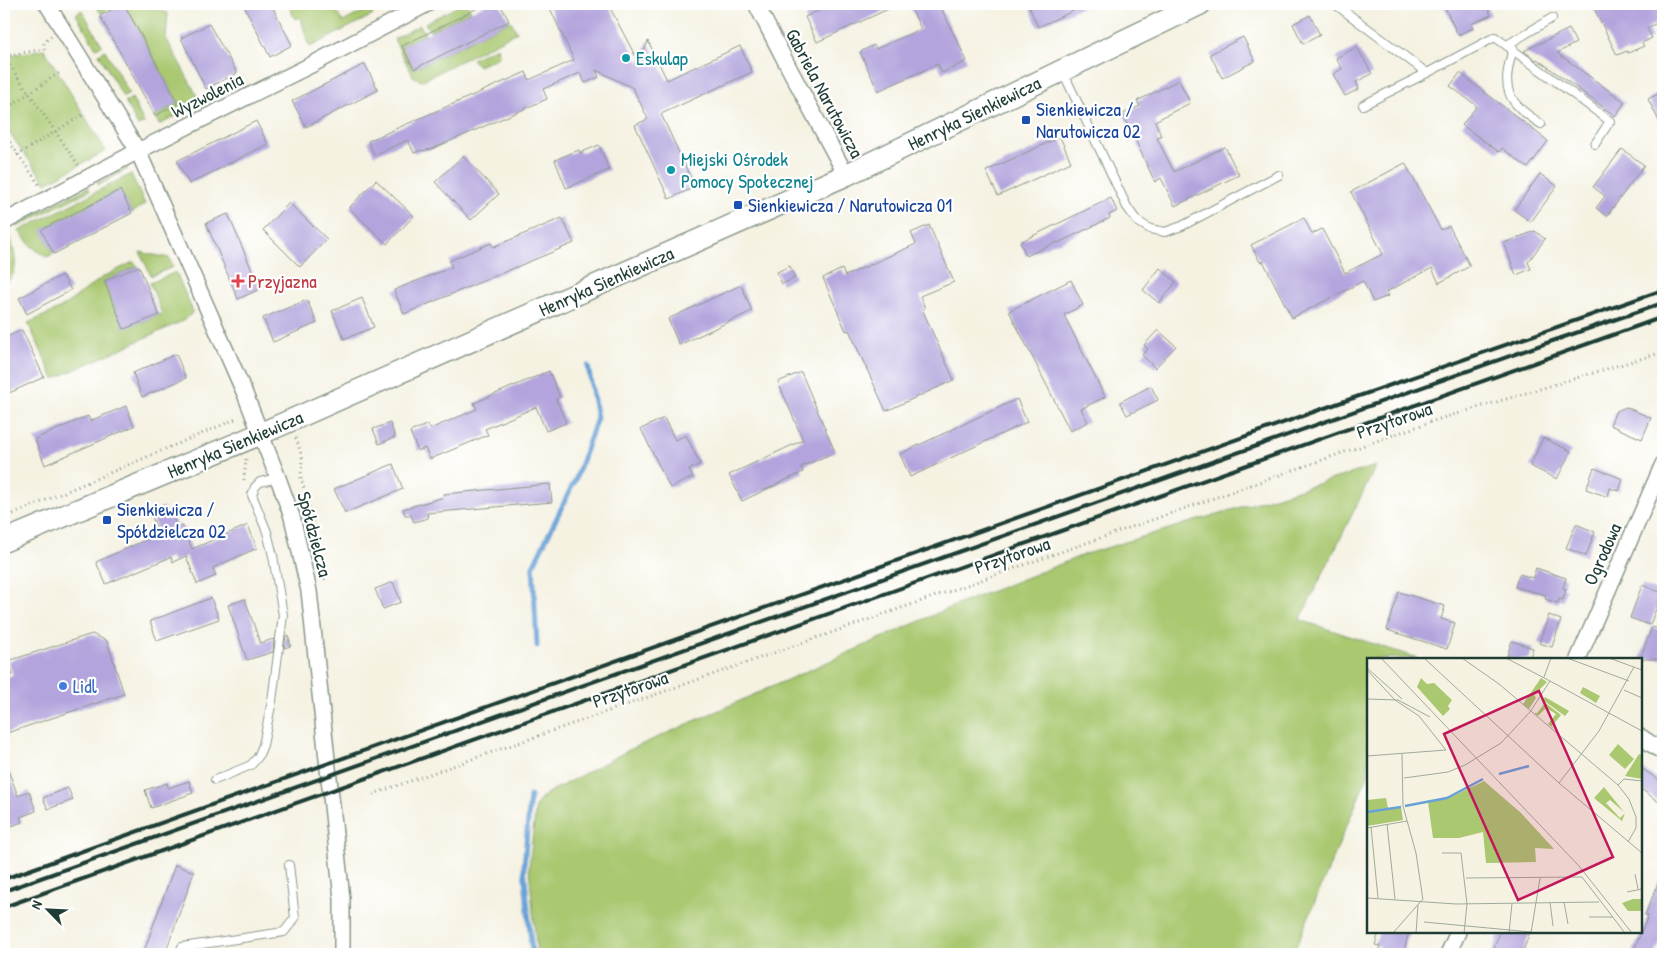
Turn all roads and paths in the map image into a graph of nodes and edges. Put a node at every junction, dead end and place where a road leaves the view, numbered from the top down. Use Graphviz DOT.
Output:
graph roads {
  1 [pos="6,4"];
  2 [pos="47,4"];
  3 [pos="427,4"];
  4 [pos="756,4"];
  5 [pos="1200,4"];
  6 [pos="1335,4"];
  7 [pos="4,8"];
  8 [pos="1552,18"];
  9 [pos="57,33"];
  10 [pos="4,46"];
  11 [pos="1510,47"];
  12 [pos="4,57"];
  13 [pos="1062,70"];
  14 [pos="59,73"];
  15 [pos="1427,73"];
  16 [pos="28,93"];
  17 [pos="1363,105"];
  18 [pos="4,110"];
  19 [pos="84,114"];
  20 [pos="1541,124"];
  21 [pos="54,131"];
  22 [pos="4,134"];
  23 [pos="1595,144"];
  24 [pos="138,151"];
  25 [pos="17,154"];
  26 [pos="71,170"];
  27 [pos="1279,174"];
  28 [pos="846,175"];
  29 [pos="47,182"];
  30 [pos="4,222"];
  31 [pos="1663,352"];
  32 [pos="252,413"];
  33 [pos="290,421"];
  34 [pos="260,434"];
  35 [pos="1663,464"];
  36 [pos="245,477"];
  37 [pos="278,478"];
  38 [pos="242,487"];
  39 [pos="305,490"];
  40 [pos="4,518"];
  41 [pos="4,542"];
  42 [pos="4,633"];
  43 [pos="4,642"];
  44 [pos="1578,658"];
  45 [pos="1642,738"];
  46 [pos="1663,752"];
  47 [pos="215,780"];
  48 [pos="373,794"];
  49 [pos="289,865"];
  50 [pos="1458,933"];
  51 [pos="178,954"];
  52 [pos="342,954"];
  53 [pos="1448,954"];
  1 -- 7 [label="path"];
  2 -- 24 [label="street, Spółdzielcza"];
  3 -- 24 [label="street, Wyzwolenia"];
  4 -- 28 [label="street, Gabriela Narutowicza"];
  5 -- 13 [label="street, Henryka Sienkiewicza"];
  6 -- 15 [label="lane"];
  8 -- 11 [label="lane"];
  9 -- 10 [label="path"];
  11 -- 15 [label="lane"];
  11 -- 20 [label="lane"];
  11 -- 23 [label="lane"];
  12 -- 16 [label="path"];
  13 -- 27 [label="lane"];
  13 -- 28 [label="street, Henryka Sienkiewicza"];
  14 -- 16 [label="path"];
  15 -- 17 [label="lane"];
  16 -- 18 [label="path"];
  16 -- 21 [label="path"];
  19 -- 21 [label="path"];
  21 -- 25 [label="path"];
  21 -- 26 [label="path"];
  22 -- 25 [label="path"];
  24 -- 30 [label="street, Wyzwolenia"];
  24 -- 32 [label="street, Spółdzielcza"];
  25 -- 29 [label="path"];
  28 -- 33 [label="street, Henryka Sienkiewicza"];
  31 -- 48 [label="path, Przytorowa"];
  32 -- 34 [label="street, Spółdzielcza"];
  32 -- 40 [label="path"];
  33 -- 34 [label="street, Henryka Sienkiewicza"];
  33 -- 39 [label="path"];
  34 -- 37 [label="street, Spółdzielcza"];
  34 -- 41 [label="street, Henryka Sienkiewicza"];
  35 -- 44 [label="street, Ogrodowa"];
  36 -- 38 [label="path"];
  37 -- 47 [label="lane"];
  37 -- 52 [label="street, Spółdzielcza"];
  42 -- 43 [label="lane"];
  45 -- 46 [label="street"];
  49 -- 51 [label="lane"];
  50 -- 53 [label="street"];
}
